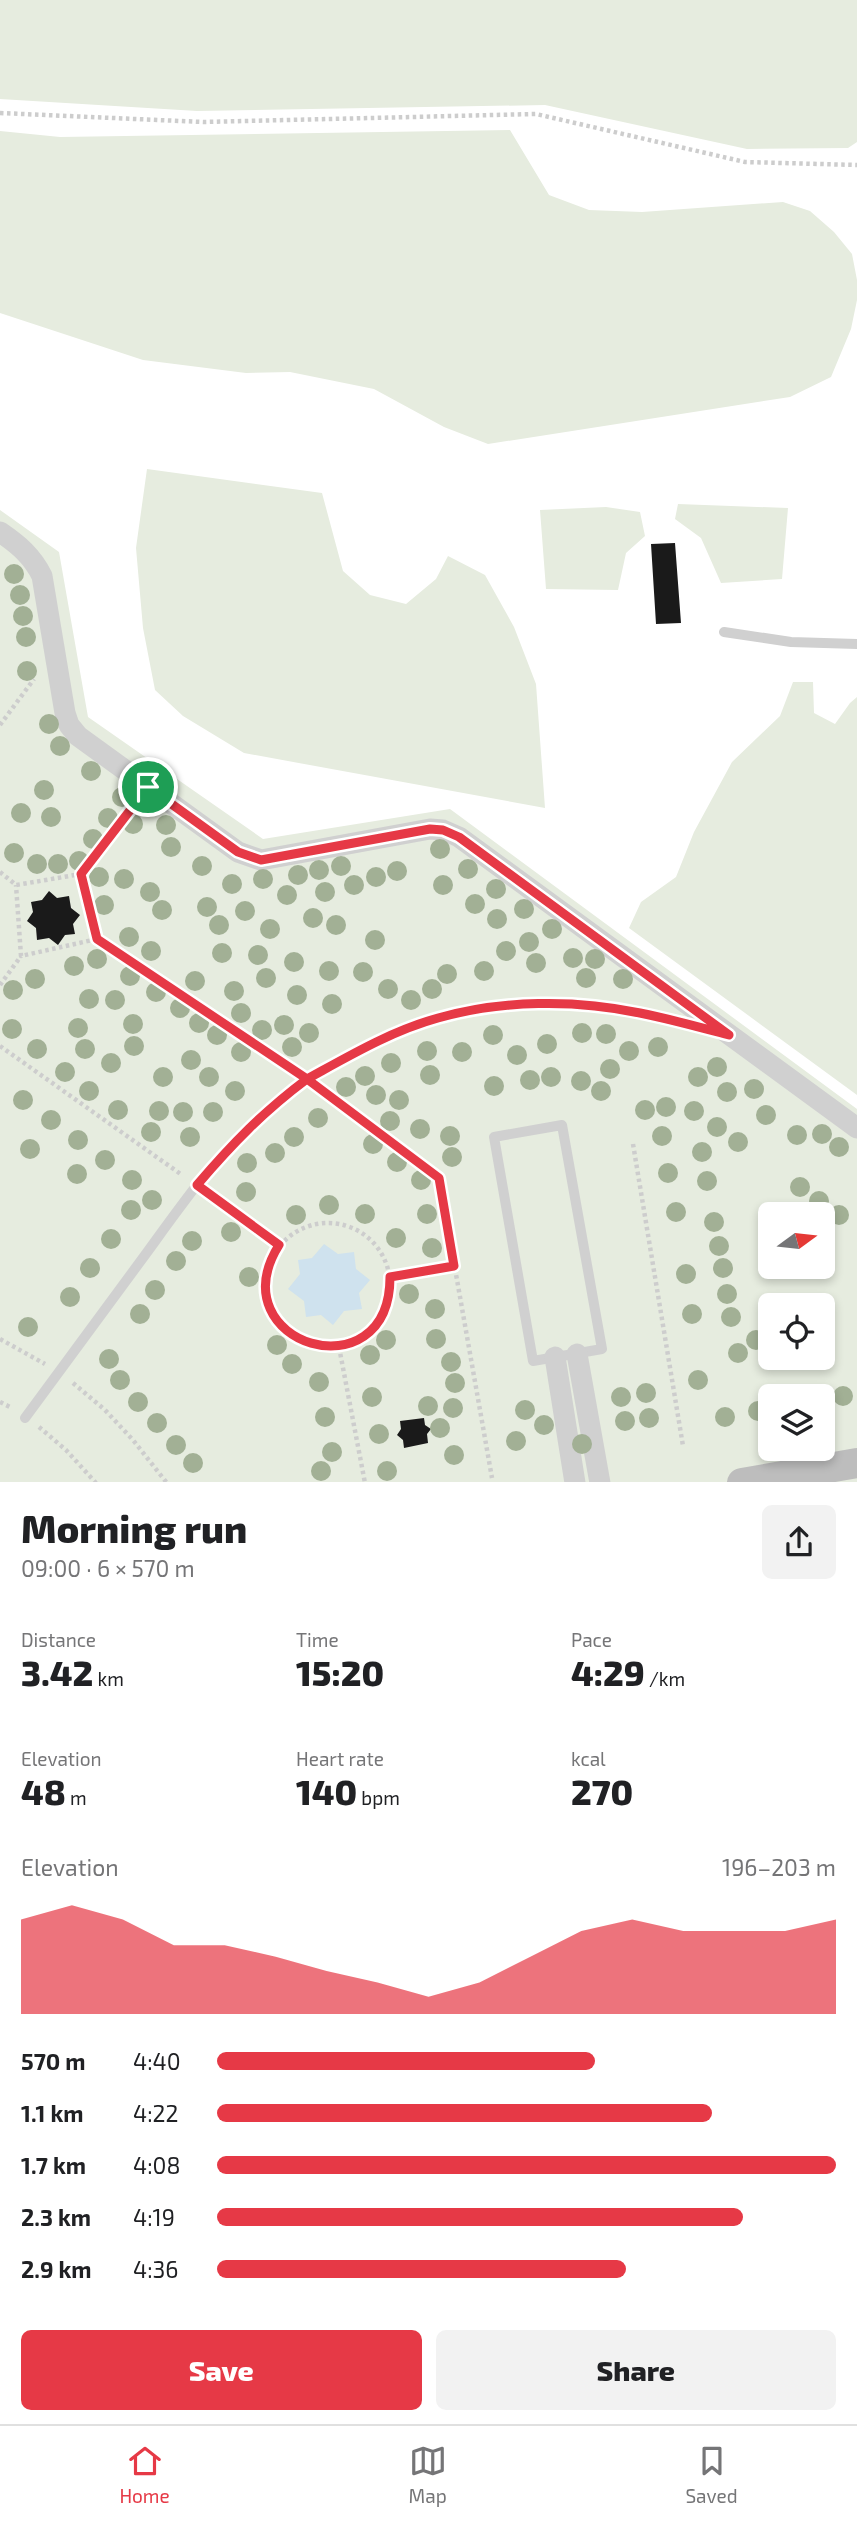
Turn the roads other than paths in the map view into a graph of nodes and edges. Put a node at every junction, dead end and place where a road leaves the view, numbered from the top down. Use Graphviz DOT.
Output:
graph roads {
  1 [pos="0,531"];
  2 [pos="724,632"];
  3 [pos="857,644"];
  4 [pos="729,1035"];
  5 [pos="857,1128"];
  6 [pos="577,1354"];
  7 [pos="555,1357"];
  8 [pos="25,1418"];
  9 [pos="857,1463"];
  10 [pos="575,1482"];
  11 [pos="600,1482"];
  12 [pos="742,1482"];
  1 -- 4 [label="street"];
  2 -- 3 [label="lane"];
  4 -- 5 [label="street"];
  4 -- 8 [label="lane"];
  6 -- 7 [label="lane"];
  6 -- 7 [label="lane"];
  6 -- 11 [label="street"];
  7 -- 10 [label="street"];
  9 -- 12 [label="street"];
}
